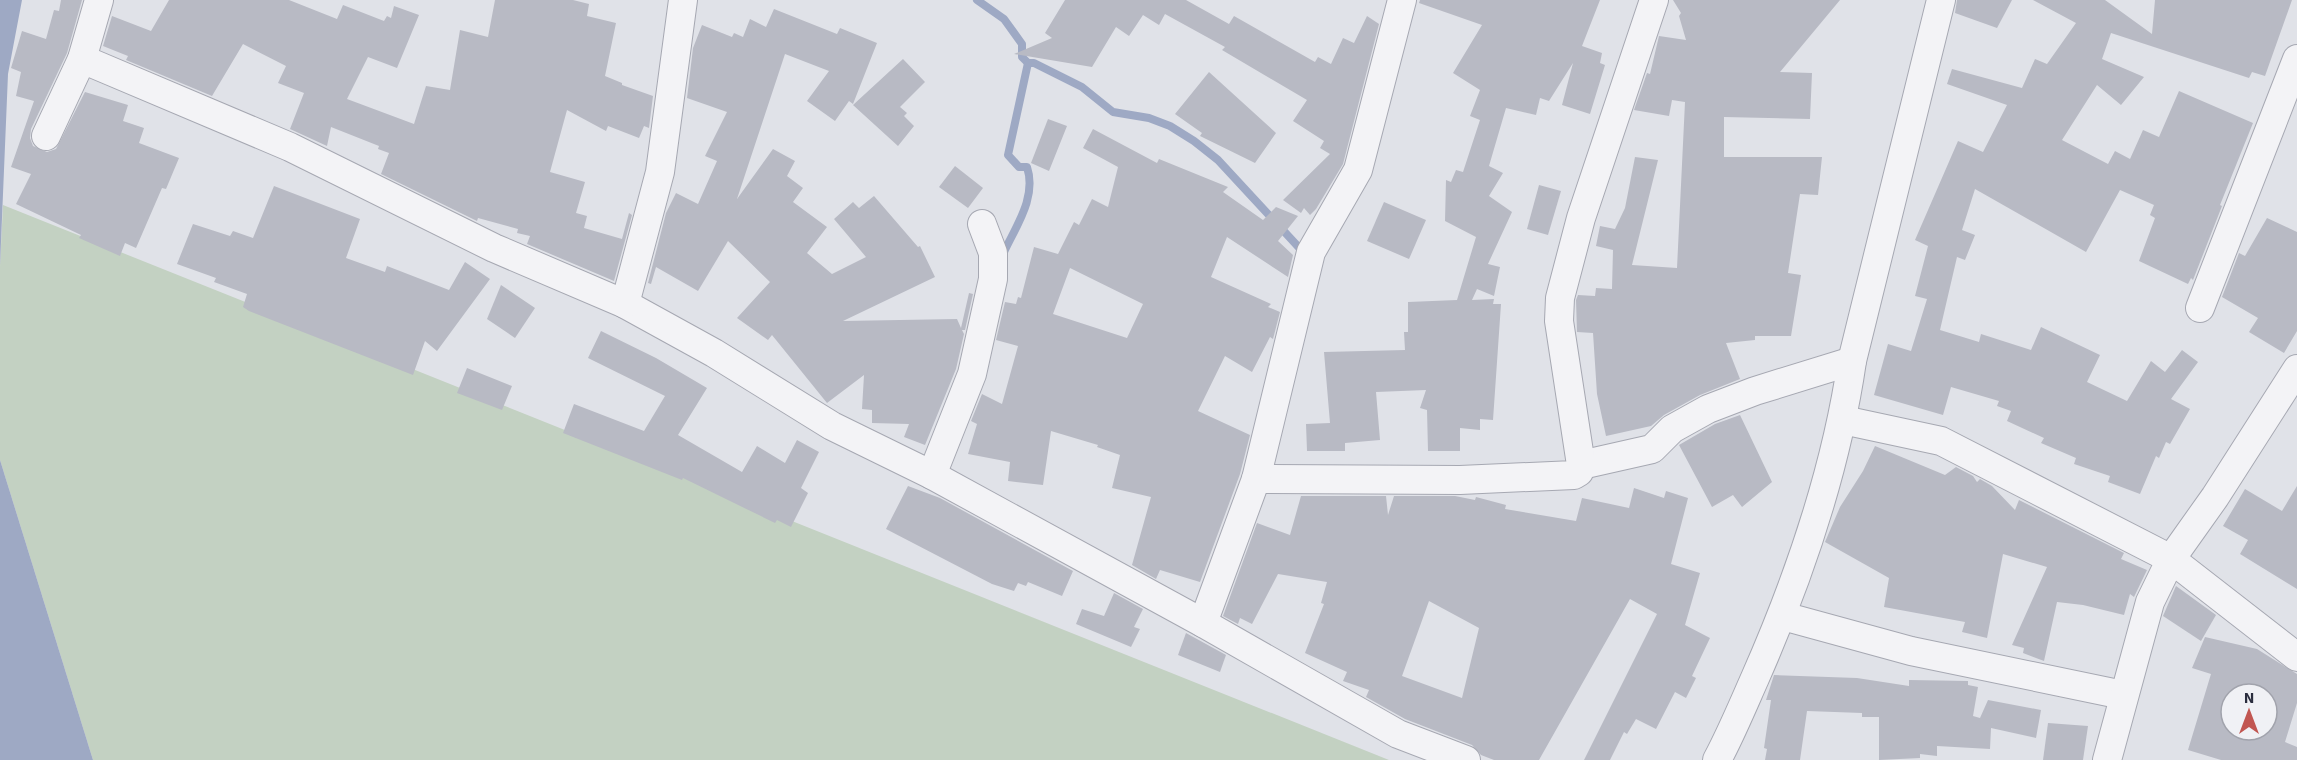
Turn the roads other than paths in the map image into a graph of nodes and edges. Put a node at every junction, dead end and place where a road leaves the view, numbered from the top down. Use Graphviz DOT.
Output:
graph roads {
  1 [pos="99,0"];
  2 [pos="683,0"];
  3 [pos="1402,0"];
  4 [pos="1654,0"];
  5 [pos="1941,0"];
  6 [pos="82,59"];
  7 [pos="2297,59"];
  8 [pos="46,136"];
  9 [pos="982,224"];
  10 [pos="625,304"];
  11 [pos="2200,308"];
  12 [pos="1851,361"];
  13 [pos="2297,369"];
  14 [pos="1843,420"];
  15 [pos="1581,465"];
  16 [pos="932,475"];
  17 [pos="1256,479"];
  18 [pos="2171,559"];
  19 [pos="1783,616"];
  20 [pos="1203,623"];
  21 [pos="2297,657"];
  22 [pos="2123,695"];
  23 [pos="1466,760"];
  24 [pos="1716,760"];
  25 [pos="2107,760"];
  1 -- 6 [label="street"];
  2 -- 10 [label="street"];
  3 -- 17 [label="street"];
  4 -- 15 [label="street"];
  5 -- 12 [label="street"];
  6 -- 8 [label="street"];
  6 -- 10 [label="street"];
  7 -- 11 [label="street"];
  9 -- 16 [label="street"];
  10 -- 16 [label="street"];
  12 -- 14 [label="street"];
  12 -- 15 [label="street"];
  13 -- 18 [label="street"];
  14 -- 18 [label="street"];
  14 -- 19 [label="street"];
  15 -- 17 [label="street"];
  16 -- 20 [label="street"];
  17 -- 20 [label="street"];
  18 -- 21 [label="street"];
  18 -- 22 [label="street"];
  19 -- 22 [label="street"];
  19 -- 24 [label="street"];
  20 -- 23 [label="street"];
  22 -- 25 [label="street"];
}
